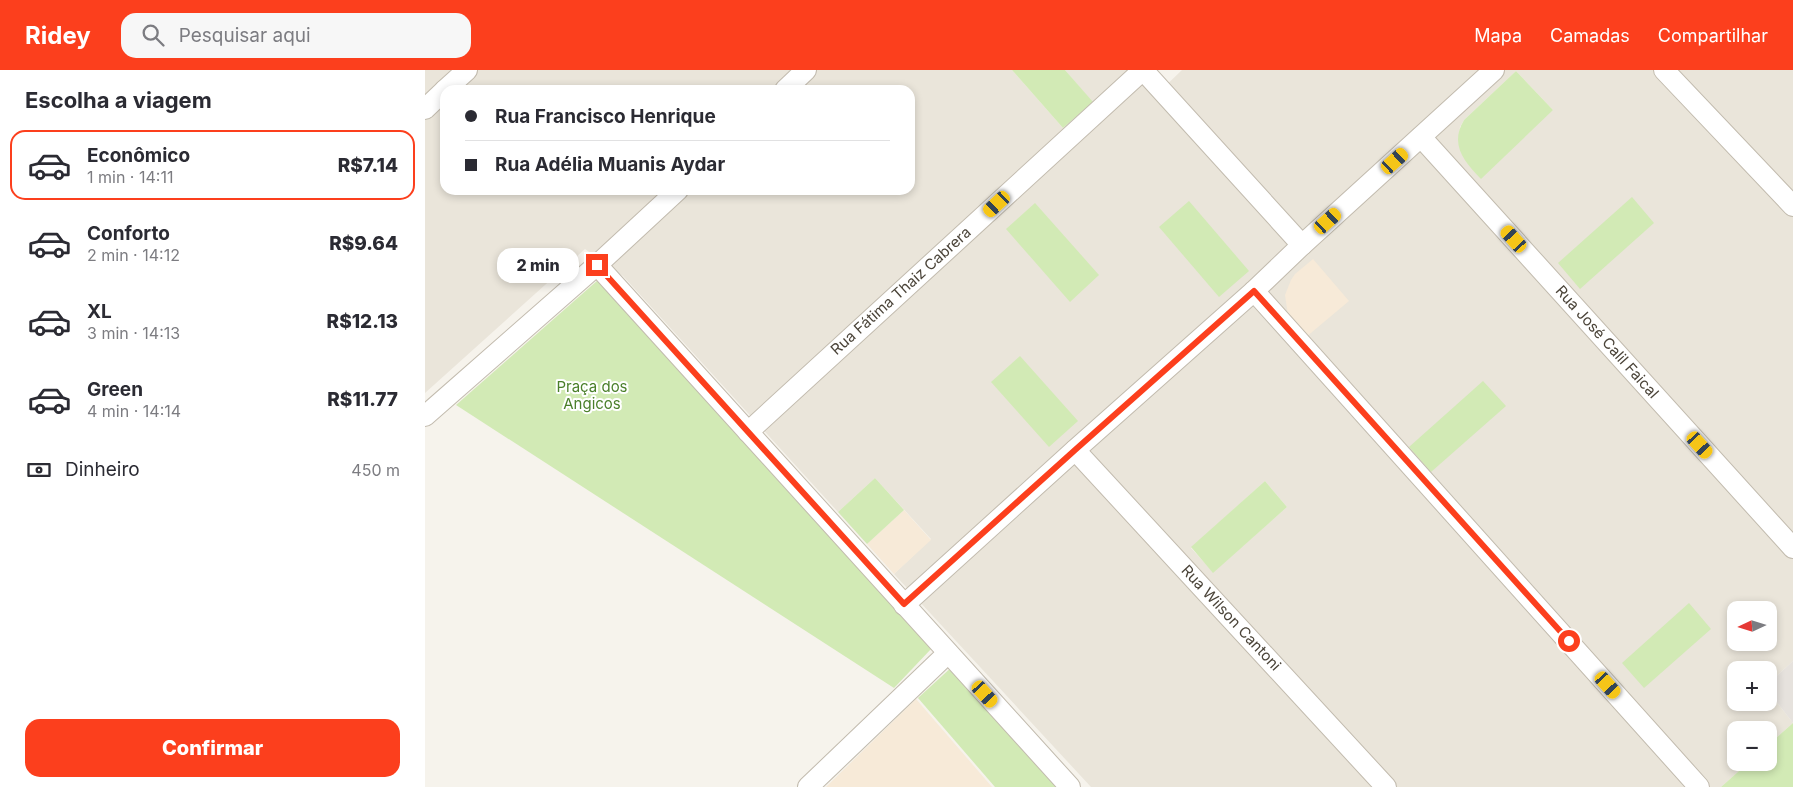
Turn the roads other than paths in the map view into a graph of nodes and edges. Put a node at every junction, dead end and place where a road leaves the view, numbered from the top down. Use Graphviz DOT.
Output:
graph roads {
  1 [pos="467,70"];
  2 [pos="806,70"];
  3 [pos="1143,70"];
  4 [pos="1494,70"];
  5 [pos="1664,70"];
  6 [pos="450,85"];
  7 [pos="790,85"];
  8 [pos="440,95"];
  9 [pos="425,109"];
  10 [pos="1421,136"];
  11 [pos="672,195"];
  12 [pos="1793,206"];
  13 [pos="1302,245"];
  14 [pos="597,265"];
  15 [pos="1254,291"];
  16 [pos="425,416"];
  17 [pos="748,432"];
  18 [pos="1075,450"];
  19 [pos="1793,548"];
  20 [pos="904,604"];
  21 [pos="948,653"];
  22 [pos="808,787"];
  23 [pos="1070,787"];
  24 [pos="1386,787"];
  25 [pos="1699,787"];
  1 -- 6 [label="street"];
  2 -- 7 [label="street"];
  3 -- 13 [label="street"];
  3 -- 17 [label="street, Rua Fátima Thaiz Cabrera"];
  4 -- 10 [label="street"];
  5 -- 12 [label="street"];
  8 -- 9 [label="street"];
  10 -- 13 [label="street"];
  10 -- 19 [label="street, Rua José Calil Faical"];
  11 -- 14 [label="street"];
  13 -- 15 [label="street"];
  14 -- 16 [label="street"];
  14 -- 17 [label="street"];
  15 -- 18 [label="street"];
  15 -- 25 [label="street"];
  17 -- 20 [label="street"];
  18 -- 20 [label="street"];
  18 -- 24 [label="street, Rua Wilson Cantoni"];
  20 -- 21 [label="street"];
  21 -- 22 [label="street"];
  21 -- 23 [label="street"];
}
